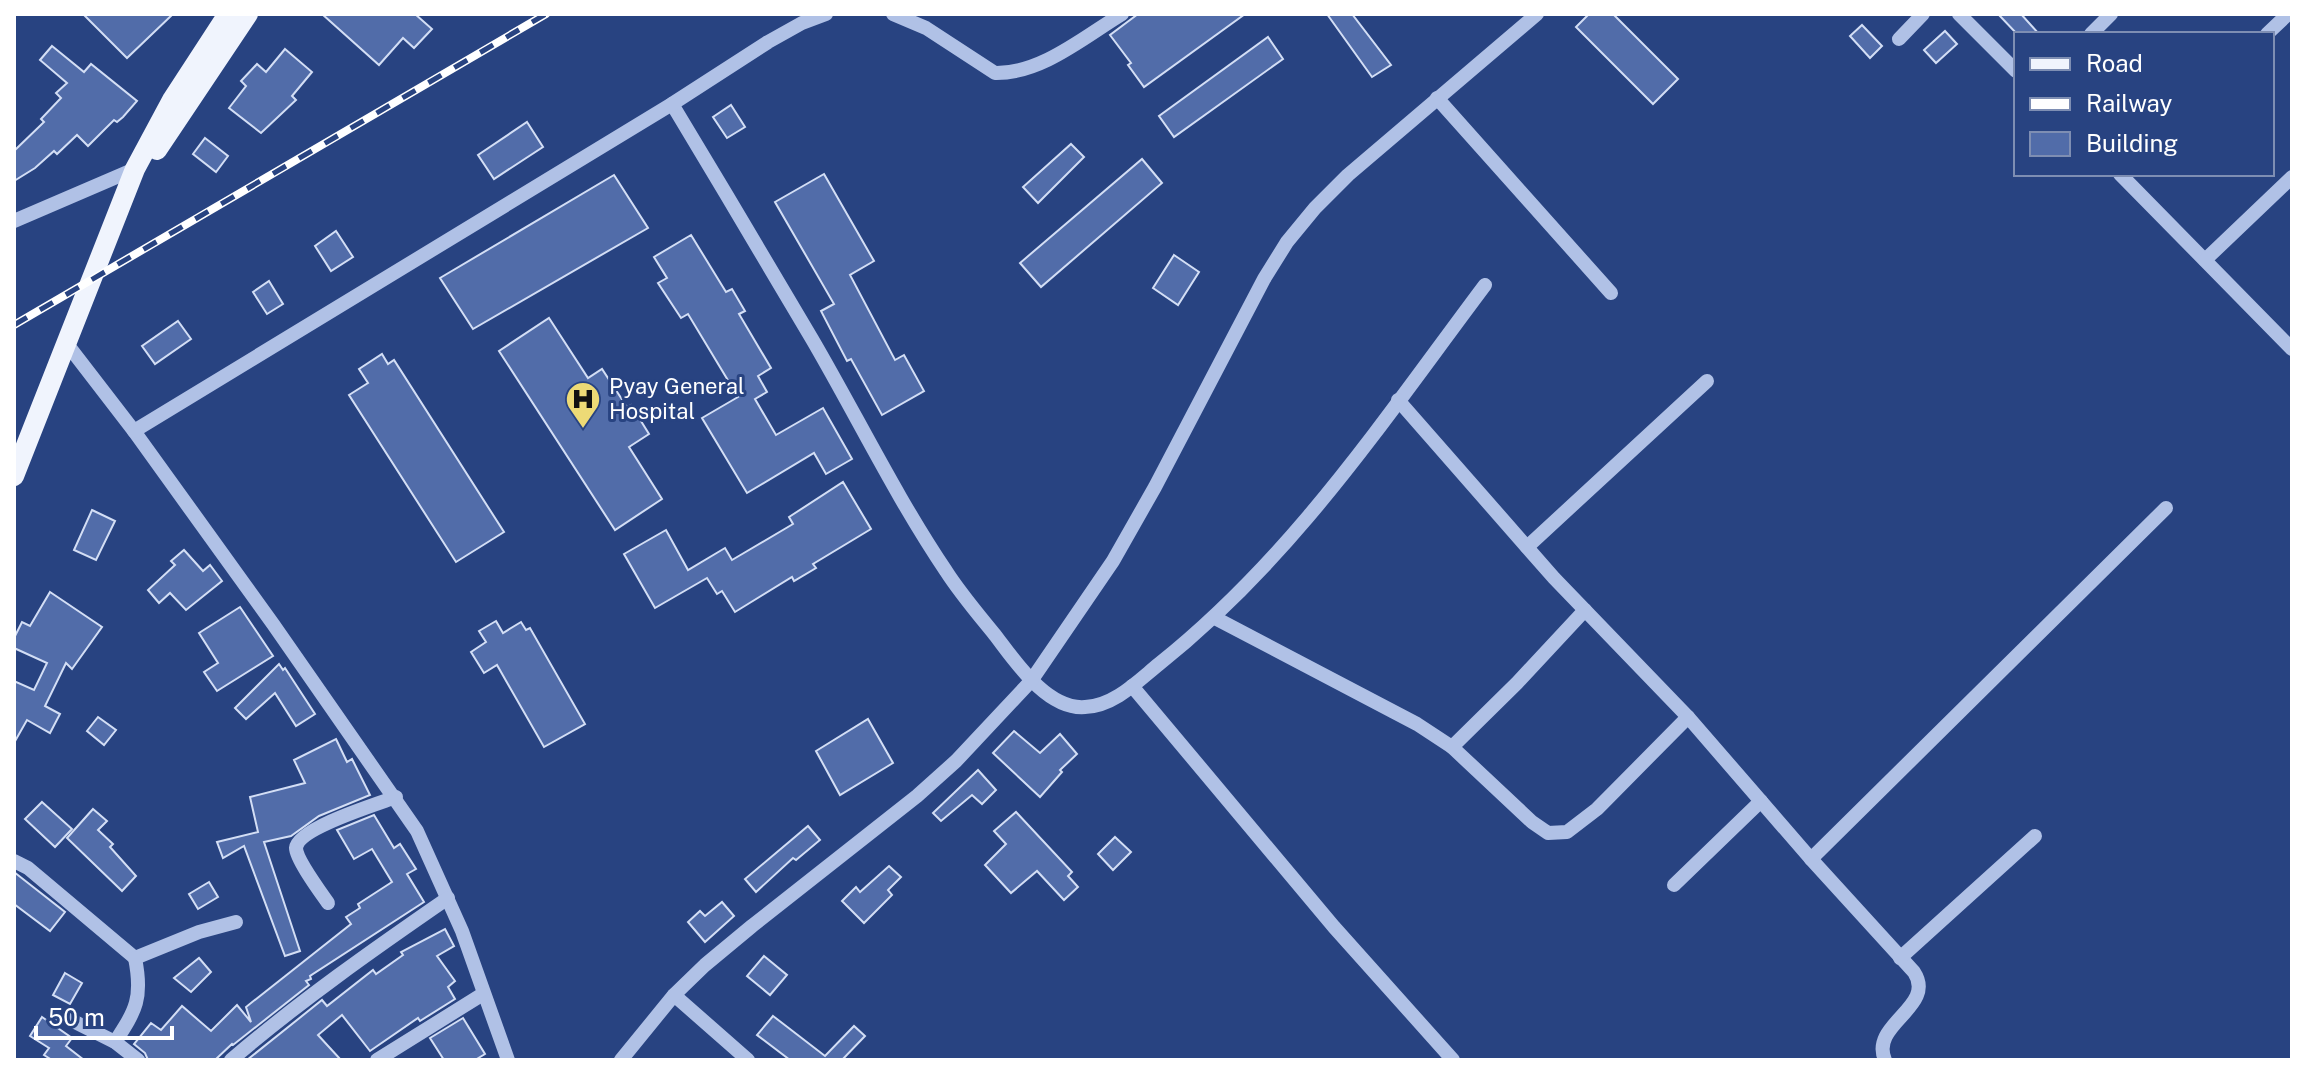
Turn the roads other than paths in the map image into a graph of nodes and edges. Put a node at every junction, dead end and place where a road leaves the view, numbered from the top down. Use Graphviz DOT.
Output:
graph roads {
  1 [pos="228,14"];
  2 [pos="248,14"];
  3 [pos="826,14"];
  4 [pos="893,14"];
  5 [pos="1122,14"];
  6 [pos="1537,14"];
  7 [pos="1923,14"];
  8 [pos="1959,14"];
  9 [pos="2111,14"];
  10 [pos="2288,14"];
  11 [pos="2093,32"];
  12 [pos="2269,32"];
  13 [pos="1899,39"];
  14 [pos="2014,69"];
  15 [pos="1437,98"];
  16 [pos="672,104"];
  17 [pos="140,169"];
  18 [pos="2124,176"];
  19 [pos="2292,177"];
  20 [pos="14,221"];
  21 [pos="2205,260"];
  22 [pos="1485,285"];
  23 [pos="1611,293"];
  24 [pos="67,344"];
  25 [pos="2292,349"];
  26 [pos="1707,381"];
  27 [pos="1398,400"];
  28 [pos="134,431"];
  29 [pos="14,476"];
  30 [pos="2166,508"];
  31 [pos="1527,547"];
  32 [pos="1585,610"];
  33 [pos="1215,618"];
  34 [pos="1031,681"];
  35 [pos="1132,686"];
  36 [pos="1688,717"];
  37 [pos="1452,747"];
  38 [pos="396,797"];
  39 [pos="1761,801"];
  40 [pos="2035,836"];
  41 [pos="1811,859"];
  42 [pos="14,861"];
  43 [pos="1674,885"];
  44 [pos="448,898"];
  45 [pos="328,903"];
  46 [pos="236,922"];
  47 [pos="135,958"];
  48 [pos="1900,958"];
  49 [pos="483,994"];
  50 [pos="674,995"];
  51 [pos="61,1015"];
  52 [pos="115,1042"];
  53 [pos="138,1060"];
  54 [pos="231,1060"];
  55 [pos="377,1060"];
  56 [pos="508,1060"];
  57 [pos="621,1060"];
  58 [pos="748,1060"];
  59 [pos="1453,1060"];
  60 [pos="1885,1060"];
  1 -- 17 [label="main road"];
  2 -- 17 [label="main road"];
  3 -- 16 [label="street"];
  4 -- 5 [label="street"];
  6 -- 15 [label="street"];
  7 -- 13 [label="street"];
  8 -- 14 [label="street"];
  9 -- 11 [label="street"];
  10 -- 12 [label="street"];
  15 -- 23 [label="street"];
  15 -- 34 [label="street"];
  16 -- 28 [label="street"];
  16 -- 34 [label="street"];
  17 -- 20 [label="street"];
  17 -- 24 [label="main road"];
  18 -- 21 [label="street"];
  19 -- 21 [label="street"];
  21 -- 25 [label="street"];
  22 -- 27 [label="street"];
  24 -- 28 [label="street"];
  24 -- 29 [label="main road"];
  26 -- 31 [label="street"];
  27 -- 31 [label="street"];
  27 -- 33 [label="street"];
  28 -- 38 [label="street"];
  30 -- 41 [label="street"];
  31 -- 32 [label="street"];
  32 -- 36 [label="street"];
  32 -- 37 [label="street"];
  33 -- 35 [label="street"];
  33 -- 37 [label="street"];
  34 -- 35 [label="street"];
  34 -- 50 [label="street"];
  35 -- 59 [label="street"];
  36 -- 37 [label="street"];
  36 -- 39 [label="street"];
  38 -- 44 [label="street"];
  38 -- 45 [label="street"];
  39 -- 41 [label="street"];
  39 -- 43 [label="street"];
  40 -- 48 [label="street"];
  41 -- 48 [label="street"];
  42 -- 47 [label="street"];
  44 -- 49 [label="street"];
  44 -- 54 [label="street"];
  46 -- 47 [label="street"];
  47 -- 52 [label="street"];
  48 -- 60 [label="street"];
  49 -- 55 [label="street"];
  49 -- 56 [label="street"];
  50 -- 57 [label="street"];
  50 -- 58 [label="street"];
  51 -- 52 [label="street"];
  52 -- 53 [label="street"];
}
